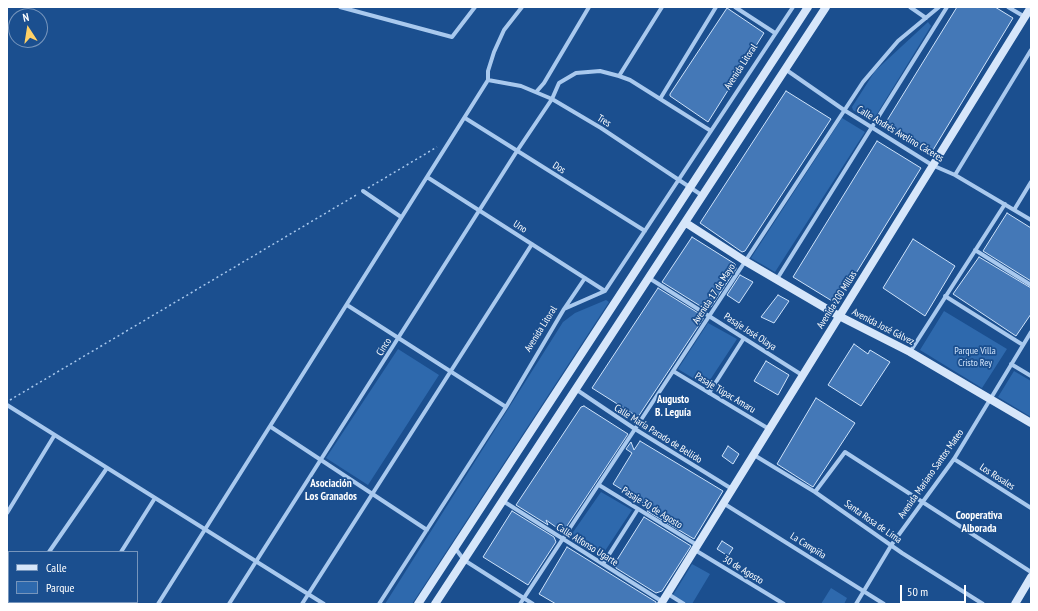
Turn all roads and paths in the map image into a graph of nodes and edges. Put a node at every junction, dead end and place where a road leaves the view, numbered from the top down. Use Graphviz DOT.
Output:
graph roads {
  1 [pos="340,7"];
  2 [pos="475,7"];
  3 [pos="522,7"];
  4 [pos="589,7"];
  5 [pos="662,7"];
  6 [pos="716,7"];
  7 [pos="735,7"];
  8 [pos="793,7"];
  9 [pos="808,7"];
  10 [pos="826,7"];
  11 [pos="910,7"];
  12 [pos="939,7"];
  13 [pos="947,7"];
  14 [pos="1008,7"];
  15 [pos="1031,7"];
  16 [pos="1025,17"];
  17 [pos="926,18"];
  18 [pos="775,33"];
  19 [pos="1031,50"];
  20 [pos="785,69"];
  21 [pos="619,76"];
  22 [pos="488,80"];
  23 [pos="537,91"];
  24 [pos="660,98"];
  25 [pos="552,99"];
  26 [pos="844,110"];
  27 [pos="465,118"];
  28 [pos="873,127"];
  29 [pos="711,131"];
  30 [pos="438,147"];
  31 [pos="517,151"];
  32 [pos="932,165"];
  33 [pos="955,175"];
  34 [pos="427,177"];
  35 [pos="679,180"];
  36 [pos="1031,182"];
  37 [pos="690,188"];
  38 [pos="363,191"];
  39 [pos="703,196"];
  40 [pos="1005,204"];
  41 [pos="479,210"];
  42 [pos="1014,210"];
  43 [pos="401,217"];
  44 [pos="1031,220"];
  45 [pos="686,223"];
  46 [pos="645,232"];
  47 [pos="532,244"];
  48 [pos="975,250"];
  49 [pos="745,261"];
  50 [pos="584,278"];
  51 [pos="649,278"];
  52 [pos="777,278"];
  53 [pos="1031,285"];
  54 [pos="605,291"];
  55 [pos="946,296"];
  56 [pos="347,305"];
  57 [pos="564,309"];
  58 [pos="709,315"];
  59 [pos="839,316"];
  60 [pos="1031,332"];
  61 [pos="399,338"];
  62 [pos="744,338"];
  63 [pos="1023,345"];
  64 [pos="910,352"];
  65 [pos="1011,364"];
  66 [pos="673,371"];
  67 [pos="451,372"];
  68 [pos="802,375"];
  69 [pos="1031,376"];
  70 [pos="577,390"];
  71 [pos="709,393"];
  72 [pos="990,400"];
  73 [pos="7,404"];
  74 [pos="506,407"];
  75 [pos="1031,423"];
  76 [pos="271,427"];
  77 [pos="635,429"];
  78 [pos="768,429"];
  79 [pos="54,436"];
  80 [pos="753,455"];
  81 [pos="954,459"];
  82 [pos="321,460"];
  83 [pos="107,468"];
  84 [pos="599,485"];
  85 [pos="732,489"];
  86 [pos="815,492"];
  87 [pos="371,494"];
  88 [pos="155,498"];
  89 [pos="503,501"];
  90 [pos="723,502"];
  91 [pos="921,502"];
  92 [pos="1031,508"];
  93 [pos="638,509"];
  94 [pos="7,513"];
  95 [pos="205,530"];
  96 [pos="427,530"];
  97 [pos="563,539"];
  98 [pos="892,544"];
  99 [pos="696,547"];
  100 [pos="455,548"];
  101 [pos="50,551"];
  102 [pos="122,551"];
  103 [pos="464,560"];
  104 [pos="257,562"];
  105 [pos="603,564"];
  106 [pos="1031,572"];
  107 [pos="1031,577"];
  108 [pos="864,592"];
  109 [pos="668,594"];
  110 [pos="308,595"];
  111 [pos="524,599"];
  112 [pos="662,603"];
  113 [pos="158,604"];
  114 [pos="229,604"];
  115 [pos="302,604"];
  116 [pos="324,604"];
  117 [pos="379,604"];
  118 [pos="418,604"];
  119 [pos="435,604"];
  120 [pos="520,604"];
  121 [pos="533,604"];
  122 [pos="684,604"];
  123 [pos="784,604"];
  124 [pos="856,604"];
  125 [pos="884,604"];
  126 [pos="983,604"];
  127 [pos="1015,604"];
  1 -- 2 [label="street"];
  3 -- 22 [label="street"];
  4 -- 23 [label="street"];
  5 -- 21 [label="street"];
  6 -- 24 [label="street"];
  7 -- 18 [label="street"];
  8 -- 18 [label="street, Avenida Litoral"];
  9 -- 37 [label="main road"];
  10 -- 20 [label="main road"];
  11 -- 17 [label="street"];
  12 -- 17 [label="street, Avenida 17 de Mayo"];
  13 -- 28 [label="street"];
  14 -- 16 [label="street"];
  15 -- 16 [label="main road, Avenida 200 Millas"];
  16 -- 32 [label="main road, Avenida 200 Millas"];
  17 -- 26 [label="street, Avenida 17 de Mayo"];
  18 -- 29 [label="street, Avenida Litoral"];
  19 -- 33 [label="street"];
  20 -- 26 [label="street, Calle Andrés Avelino Cáceres"];
  20 -- 39 [label="main road"];
  21 -- 24 [label="street, Cinco"];
  21 -- 25 [label="street, Cinco"];
  22 -- 23 [label="street, Tres"];
  22 -- 27 [label="street"];
  23 -- 25 [label="street, Tres"];
  24 -- 29 [label="street, Cinco"];
  25 -- 31 [label="street, Cinco"];
  25 -- 35 [label="street, Tres"];
  26 -- 28 [label="street, Calle Andrés Avelino Cáceres"];
  26 -- 49 [label="street, Avenida 17 de Mayo"];
  27 -- 31 [label="street, Dos"];
  27 -- 34 [label="street"];
  28 -- 32 [label="street, Calle Andrés Avelino Cáceres"];
  28 -- 52 [label="street"];
  29 -- 35 [label="street, Avenida Litoral"];
  30 -- 38 [label="path"];
  31 -- 41 [label="street, Cinco"];
  31 -- 46 [label="street, Dos"];
  32 -- 33 [label="street, Calle Andrés Avelino Cáceres"];
  32 -- 59 [label="main road, Avenida 200 Millas"];
  33 -- 40 [label="street, Calle Andrés Avelino Cáceres"];
  34 -- 41 [label="street, Uno"];
  34 -- 43 [label="street"];
  35 -- 37 [label="street, Tres"];
  35 -- 46 [label="street, Avenida Litoral"];
  36 -- 42 [label="street"];
  37 -- 39 [label="street, Tres"];
  37 -- 100 [label="main road"];
  38 -- 43 [label="street"];
  38 -- 73 [label="path"];
  39 -- 45 [label="main road"];
  40 -- 42 [label="street, Calle Andrés Avelino Cáceres"];
  40 -- 48 [label="street"];
  41 -- 47 [label="street, Uno"];
  41 -- 61 [label="street, Cinco"];
  42 -- 44 [label="street, Calle Andrés Avelino Cáceres"];
  43 -- 56 [label="street"];
  45 -- 49 [label="main road, Avenida José Gálvez"];
  45 -- 51 [label="main road"];
  46 -- 54 [label="street, Avenida Litoral"];
  47 -- 50 [label="street, Uno"];
  47 -- 67 [label="street"];
  48 -- 53 [label="street"];
  48 -- 55 [label="street"];
  49 -- 52 [label="main road, Avenida José Gálvez"];
  49 -- 58 [label="street, Avenida 17 de Mayo"];
  50 -- 54 [label="street, Uno"];
  50 -- 57 [label="street"];
  51 -- 58 [label="street, Pasaje José Olaya"];
  51 -- 70 [label="main road"];
  52 -- 59 [label="main road, Avenida José Gálvez"];
  54 -- 57 [label="street, Avenida Litoral"];
  55 -- 63 [label="street"];
  55 -- 64 [label="street"];
  56 -- 61 [label="street"];
  56 -- 76 [label="street"];
  57 -- 74 [label="street, Avenida Litoral"];
  58 -- 62 [label="street, Pasaje José Olaya"];
  58 -- 66 [label="street, Avenida 17 de Mayo"];
  59 -- 64 [label="main road, Avenida José Gálvez"];
  59 -- 68 [label="main road, Avenida 200 Millas"];
  60 -- 63 [label="street, Avenida Mariano Santos Mateo"];
  61 -- 67 [label="street"];
  61 -- 82 [label="street, Cinco"];
  62 -- 68 [label="street, Pasaje José Olaya"];
  62 -- 71 [label="street"];
  63 -- 65 [label="street, Avenida Mariano Santos Mateo"];
  64 -- 72 [label="main road, Avenida José Gálvez"];
  65 -- 69 [label="street"];
  65 -- 72 [label="street, Avenida Mariano Santos Mateo"];
  66 -- 71 [label="street, Pasaje Túpac Amaru"];
  66 -- 77 [label="street, Avenida 17 de Mayo"];
  67 -- 74 [label="street"];
  67 -- 87 [label="street"];
  68 -- 78 [label="main road, Avenida 200 Millas"];
  70 -- 77 [label="street, Calle María Parado de Bellido"];
  70 -- 89 [label="main road"];
  71 -- 78 [label="street, Pasaje Túpac Amaru"];
  72 -- 75 [label="main road, Avenida José Gálvez"];
  72 -- 81 [label="street, Avenida Mariano Santos Mateo"];
  73 -- 79 [label="street"];
  74 -- 96 [label="street, Avenida Litoral"];
  76 -- 82 [label="street"];
  76 -- 95 [label="street"];
  77 -- 84 [label="street, Avenida 17 de Mayo"];
  77 -- 85 [label="street, Calle María Parado de Bellido"];
  78 -- 80 [label="main road, Avenida 200 Millas"];
  79 -- 83 [label="street"];
  79 -- 94 [label="street"];
  80 -- 85 [label="main road, Avenida 200 Millas"];
  80 -- 86 [label="street, Santa Rosa de Lima"];
  81 -- 91 [label="street, Avenida Mariano Santos Mateo"];
  81 -- 92 [label="street, Los Rosales"];
  82 -- 87 [label="street"];
  82 -- 104 [label="street, Cinco"];
  83 -- 88 [label="street"];
  83 -- 101 [label="street"];
  84 -- 93 [label="street, Pasaje 30 de Agosto"];
  84 -- 97 [label="street, Avenida 17 de Mayo"];
  85 -- 90 [label="main road, Avenida 200 Millas"];
  86 -- 91 [label="street"];
  86 -- 98 [label="street, Santa Rosa de Lima"];
  87 -- 96 [label="street"];
  87 -- 110 [label="street"];
  88 -- 95 [label="street"];
  88 -- 102 [label="street"];
  89 -- 97 [label="street, Calle Alfonso Ugarte"];
  89 -- 103 [label="main road"];
  90 -- 99 [label="main road, Avenida 200 Millas"];
  90 -- 108 [label="street, La Campiña"];
  91 -- 98 [label="street, Avenida Mariano Santos Mateo"];
  91 -- 106 [label="street"];
  93 -- 99 [label="street, Pasaje 30 de Agosto"];
  93 -- 105 [label="street"];
  95 -- 104 [label="street"];
  95 -- 113 [label="street"];
  96 -- 117 [label="street, Avenida Litoral"];
  97 -- 105 [label="street, Calle Alfonso Ugarte"];
  97 -- 111 [label="street, Avenida 17 de Mayo"];
  98 -- 108 [label="street, Avenida Mariano Santos Mateo"];
  98 -- 126 [label="street, Santa Rosa de Lima"];
  99 -- 109 [label="main road, Avenida 200 Millas"];
  99 -- 123 [label="street, 30 de Agosto"];
  100 -- 103 [label="street"];
  100 -- 118 [label="main road"];
  103 -- 111 [label="street"];
  103 -- 119 [label="main road"];
  104 -- 110 [label="street"];
  104 -- 114 [label="street, Cinco"];
  105 -- 112 [label="street, Calle Alfonso Ugarte"];
  107 -- 127 [label="main road"];
  108 -- 124 [label="street, Avenida Mariano Santos Mateo"];
  108 -- 125 [label="street, La Campiña"];
  109 -- 112 [label="main road, Avenida 200 Millas"];
  109 -- 122 [label="street"];
  110 -- 115 [label="street"];
  110 -- 116 [label="street"];
  111 -- 120 [label="street, Avenida 17 de Mayo"];
  111 -- 121 [label="street"];
}
